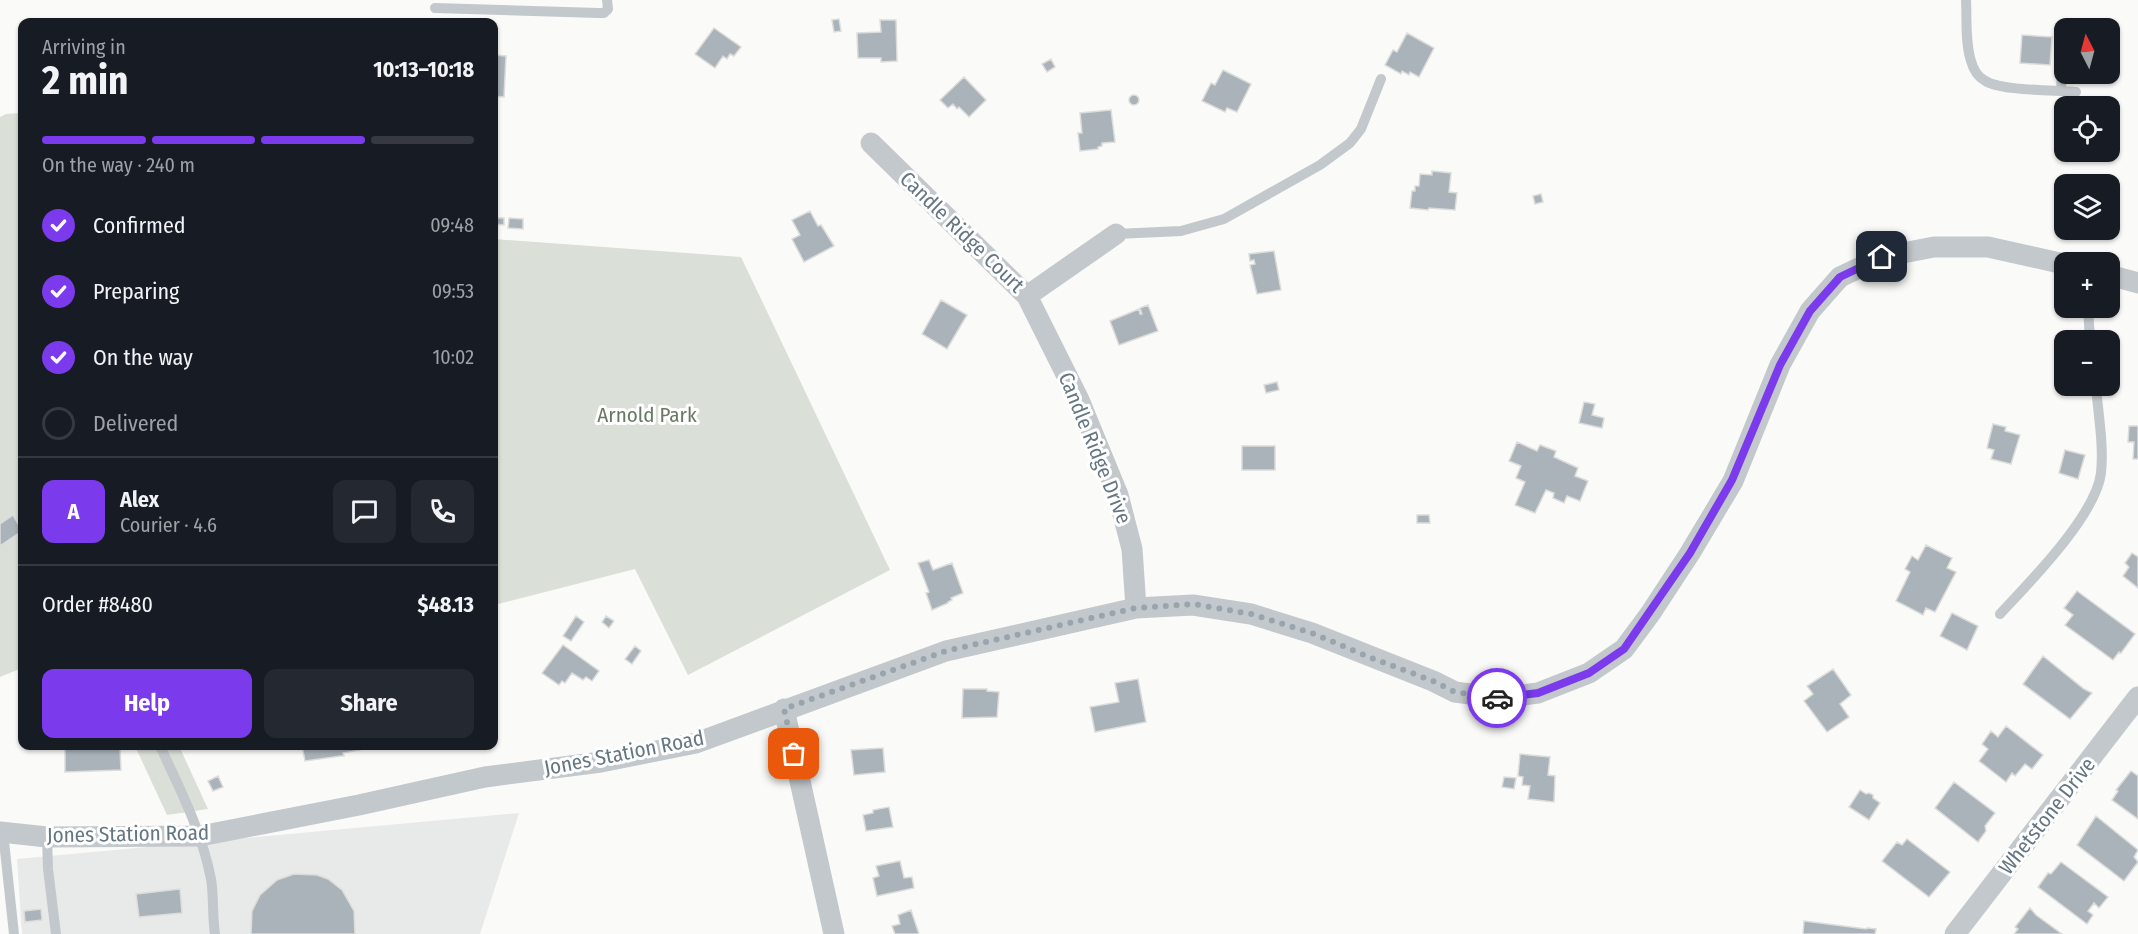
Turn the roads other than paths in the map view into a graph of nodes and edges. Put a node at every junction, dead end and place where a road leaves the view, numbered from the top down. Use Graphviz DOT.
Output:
graph roads {
  1 [pos="607,0"];
  2 [pos="1966,0"];
  3 [pos="435,8"];
  4 [pos="1381,79"];
  5 [pos="2061,84"];
  6 [pos="2061,91"];
  7 [pos="2076,92"];
  8 [pos="871,143"];
  9 [pos="1116,234"];
  10 [pos="2054,262"];
  11 [pos="2120,278"];
  12 [pos="2138,283"];
  13 [pos="1027,296"];
  14 [pos="2097,396"];
  15 [pos="1136,608"];
  16 [pos="2000,614"];
  17 [pos="2138,697"];
  18 [pos="784,709"];
  19 [pos="162,750"];
  20 [pos="1,832"];
  21 [pos="200,836"];
  22 [pos="47,837"];
  23 [pos="14,934"];
  24 [pos="56,934"];
  25 [pos="215,934"];
  26 [pos="834,934"];
  27 [pos="1954,934"];
  1 -- 3 [label="lane"];
  2 -- 6 [label="lane"];
  4 -- 9 [label="lane"];
  5 -- 6 [label="lane"];
  6 -- 7 [label="lane"];
  8 -- 13 [label="street, Candle Ridge Court"];
  9 -- 13 [label="street, Candle Ridge Court"];
  10 -- 15 [label="street, Jones Station Road"];
  11 -- 12 [label="street"];
  13 -- 15 [label="street, Candle Ridge Drive"];
  14 -- 16 [label="lane"];
  15 -- 18 [label="street, Jones Station Road"];
  17 -- 27 [label="street, Whetstone Drive"];
  18 -- 21 [label="street, Jones Station Road"];
  18 -- 26 [label="street"];
  19 -- 21 [label="lane"];
  20 -- 22 [label="street, Jones Station Road"];
  20 -- 23 [label="lane"];
  21 -- 22 [label="street, Jones Station Road"];
  21 -- 25 [label="lane"];
  22 -- 24 [label="lane"];
}
